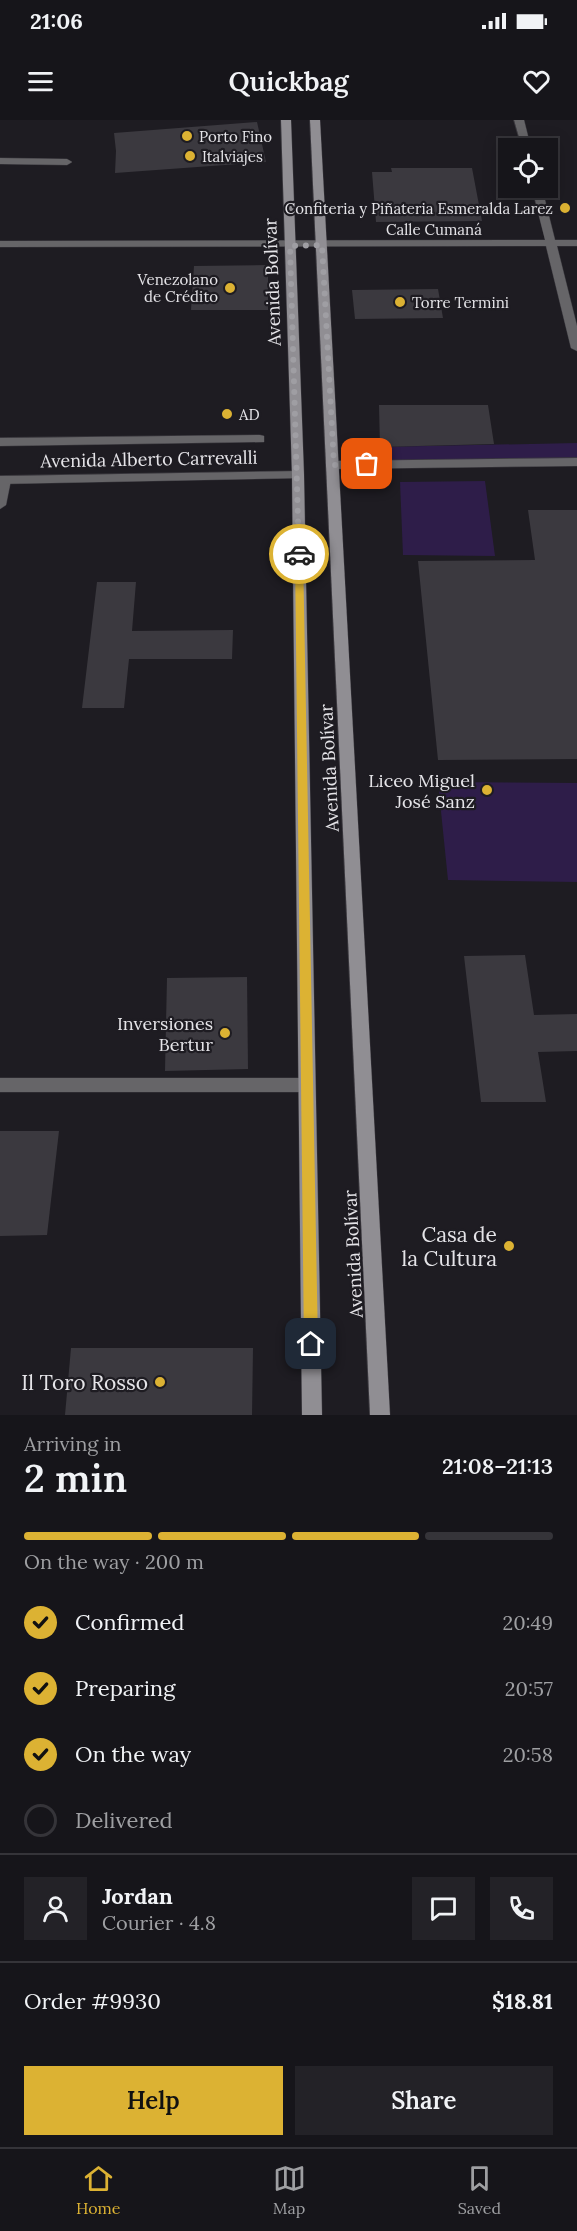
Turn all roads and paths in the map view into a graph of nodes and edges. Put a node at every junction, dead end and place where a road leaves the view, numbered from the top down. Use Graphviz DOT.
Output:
graph roads {
  1 [pos="286,120"];
  2 [pos="315,120"];
  3 [pos="519,120"];
  4 [pos="524,138"];
  5 [pos="0,161"];
  6 [pos="67,162"];
  7 [pos="540,198"];
  8 [pos="551,243"];
  9 [pos="577,243"];
  10 [pos="0,244"];
  11 [pos="322,245"];
  12 [pos="290,246"];
  13 [pos="577,348"];
  14 [pos="260,439"];
  15 [pos="0,442"];
  16 [pos="577,462"];
  17 [pos="334,465"];
  18 [pos="298,475"];
  19 [pos="2,480"];
  20 [pos="0,505"];
  21 [pos="0,1085"];
  22 [pos="306,1085"];
  23 [pos="312,1415"];
  24 [pos="380,1415"];
  1 -- 12 [label="street, Avenida Bolívar"];
  2 -- 11 [label="street, Avenida Bolívar"];
  3 -- 4 [label="street"];
  5 -- 6 [label="street"];
  7 -- 8 [label="street"];
  8 -- 9 [label="street, Calle Cumaná"];
  8 -- 11 [label="street, Calle Cumaná"];
  8 -- 13 [label="street"];
  10 -- 12 [label="street, Calle Cumaná"];
  11 -- 12 [label="street, Calle Cumaná"];
  11 -- 17 [label="street, Avenida Bolívar"];
  12 -- 18 [label="street, Avenida Bolívar"];
  14 -- 15 [label="street"];
  16 -- 17 [label="street"];
  17 -- 24 [label="street, Avenida Bolívar"];
  18 -- 19 [label="street, Avenida Alberto Carrevalli"];
  18 -- 22 [label="street, Avenida Bolívar"];
  19 -- 20 [label="street"];
  21 -- 22 [label="street"];
  22 -- 23 [label="street, Avenida Bolívar"];
}
